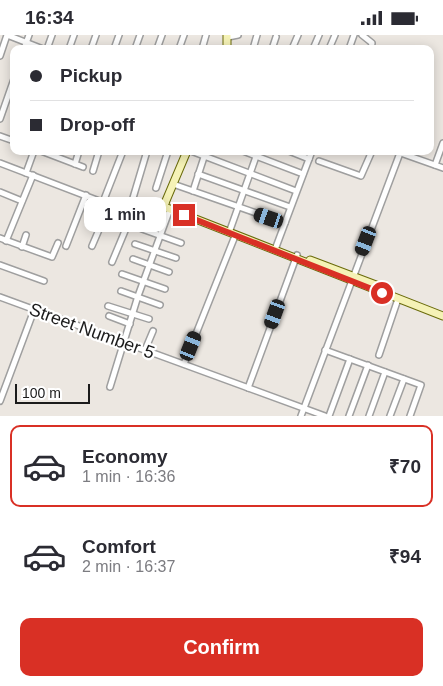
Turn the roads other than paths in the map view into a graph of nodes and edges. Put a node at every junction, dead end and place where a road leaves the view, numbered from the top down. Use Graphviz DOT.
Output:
graph roads {
  1 [pos="29,35"];
  2 [pos="238,35"];
  3 [pos="362,35"];
  4 [pos="228,36"];
  5 [pos="276,37"];
  6 [pos="27,42"];
  7 [pos="26,45"];
  8 [pos="34,45"];
  9 [pos="273,45"];
  10 [pos="372,45"];
  11 [pos="0,56"];
  12 [pos="10,90"];
  13 [pos="0,119"];
  14 [pos="443,143"];
  15 [pos="33,155"];
  16 [pos="57,155"];
  17 [pos="78,155"];
  18 [pos="98,155"];
  19 [pos="121,155"];
  20 [pos="146,155"];
  21 [pos="167,155"];
  22 [pos="185,155"];
  23 [pos="205,155"];
  24 [pos="207,155"];
  25 [pos="257,155"];
  26 [pos="259,155"];
  27 [pos="299,155"];
  28 [pos="310,155"];
  29 [pos="370,155"];
  30 [pos="396,155"];
  31 [pos="406,155"];
  32 [pos="309,159"];
  33 [pos="319,161"];
  34 [pos="0,163"];
  35 [pos="75,164"];
  36 [pos="435,165"];
  37 [pos="83,167"];
  38 [pos="443,168"];
  39 [pos="93,171"];
  40 [pos="26,173"];
  41 [pos="250,173"];
  42 [pos="198,174"];
  43 [pos="303,174"];
  44 [pos="33,175"];
  45 [pos="173,184"];
  46 [pos="156,188"];
  47 [pos="243,190"];
  48 [pos="193,191"];
  49 [pos="296,191"];
  50 [pos="0,192"];
  51 [pos="86,195"];
  52 [pos="22,201"];
  53 [pos="103,202"];
  54 [pos="110,204"];
  55 [pos="166,206"];
  56 [pos="132,207"];
  57 [pos="238,207"];
  58 [pos="290,207"];
  59 [pos="285,223"];
  60 [pos="142,229"];
  61 [pos="233,233"];
  62 [pos="26,235"];
  63 [pos="161,236"];
  64 [pos="0,238"];
  65 [pos="6,241"];
  66 [pos="58,243"];
  67 [pos="181,243"];
  68 [pos="135,244"];
  69 [pos="66,246"];
  70 [pos="92,246"];
  71 [pos="22,247"];
  72 [pos="276,247"];
  73 [pos="156,251"];
  74 [pos="296,257"];
  75 [pos="176,258"];
  76 [pos="133,259"];
  77 [pos="112,262"];
  78 [pos="0,265"];
  79 [pos="150,266"];
  80 [pos="169,272"];
  81 [pos="122,273"];
  82 [pos="352,279"];
  83 [pos="44,281"];
  84 [pos="145,281"];
  85 [pos="165,289"];
  86 [pos="121,291"];
  87 [pos="138,296"];
  88 [pos="0,297"];
  89 [pos="398,299"];
  90 [pos="160,305"];
  91 [pos="108,306"];
  92 [pos="34,309"];
  93 [pos="443,311"];
  94 [pos="133,313"];
  95 [pos="443,316"];
  96 [pos="109,317"];
  97 [pos="149,319"];
  98 [pos="130,324"];
  99 [pos="153,331"];
  100 [pos="124,342"];
  101 [pos="146,350"];
  102 [pos="325,350"];
  103 [pos="379,355"];
  104 [pos="350,359"];
  105 [pos="184,364"];
  106 [pos="368,365"];
  107 [pos="385,372"];
  108 [pos="404,379"];
  109 [pos="110,387"];
  110 [pos="248,388"];
  111 [pos="0,401"];
  112 [pos="304,408"];
  113 [pos="301,416"];
  114 [pos="327,416"];
  115 [pos="349,416"];
  116 [pos="369,416"];
  117 [pos="390,416"];
  118 [pos="410,416"];
  1 -- 6 [label="street"];
  2 -- 4 [label="street"];
  3 -- 10 [label="street"];
  5 -- 9 [label="street"];
  6 -- 7 [label="street"];
  6 -- 8 [label="street"];
  6 -- 11 [label="street"];
  12 -- 13 [label="street"];
  14 -- 36 [label="street"];
  15 -- 40 [label="street"];
  16 -- 35 [label="street"];
  17 -- 35 [label="street"];
  18 -- 39 [label="street"];
  19 -- 53 [label="street"];
  20 -- 56 [label="street"];
  21 -- 46 [label="street"];
  22 -- 45 [label="street"];
  23 -- 42 [label="street"];
  24 -- 41 [label="street"];
  25 -- 41 [label="street"];
  26 -- 43 [label="street"];
  27 -- 32 [label="street"];
  28 -- 32 [label="street"];
  29 -- 33 [label="street"];
  30 -- 82 [label="street"];
  31 -- 36 [label="street"];
  32 -- 43 [label="street"];
  34 -- 40 [label="street"];
  35 -- 37 [label="street"];
  36 -- 38 [label="street"];
  40 -- 44 [label="street"];
  41 -- 47 [label="street"];
  41 -- 49 [label="street"];
  42 -- 47 [label="street"];
  42 -- 48 [label="street"];
  43 -- 49 [label="street"];
  44 -- 51 [label="street"];
  44 -- 52 [label="street"];
  45 -- 48 [label="street"];
  45 -- 55 [label="street"];
  47 -- 57 [label="street"];
  47 -- 58 [label="street"];
  48 -- 57 [label="street"];
  49 -- 58 [label="street"];
  50 -- 52 [label="street"];
  51 -- 53 [label="street"];
  51 -- 69 [label="street"];
  52 -- 65 [label="street"];
  53 -- 54 [label="street"];
  54 -- 56 [label="street"];
  54 -- 70 [label="street"];
  55 -- 56 [label="street"];
  55 -- 61 [label="street"];
  55 -- 63 [label="street"];
  56 -- 77 [label="street"];
  57 -- 59 [label="street"];
  57 -- 61 [label="street"];
  58 -- 59 [label="street"];
  59 -- 72 [label="street"];
  60 -- 63 [label="street"];
  61 -- 72 [label="street"];
  61 -- 74 [label="street"];
  61 -- 105 [label="street"];
  62 -- 71 [label="street"];
  63 -- 67 [label="street"];
  63 -- 73 [label="street"];
  64 -- 65 [label="street"];
  65 -- 71 [label="street"];
  66 -- 71 [label="street"];
  68 -- 73 [label="street"];
  72 -- 74 [label="street"];
  73 -- 75 [label="street"];
  73 -- 79 [label="street"];
  74 -- 82 [label="street"];
  74 -- 110 [label="street"];
  76 -- 79 [label="street"];
  78 -- 83 [label="street"];
  79 -- 80 [label="street"];
  79 -- 84 [label="street"];
  81 -- 84 [label="street"];
  82 -- 89 [label="street"];
  82 -- 93 [label="street"];
  82 -- 102 [label="street"];
  84 -- 85 [label="street"];
  84 -- 87 [label="street"];
  86 -- 87 [label="street"];
  87 -- 90 [label="street"];
  87 -- 94 [label="street"];
  88 -- 92 [label="street, Street Number 5"];
  89 -- 95 [label="street"];
  89 -- 103 [label="street"];
  91 -- 94 [label="street"];
  92 -- 100 [label="street, Street Number 5"];
  92 -- 111 [label="street"];
  94 -- 97 [label="street"];
  94 -- 98 [label="street"];
  96 -- 98 [label="street"];
  98 -- 100 [label="street"];
  99 -- 101 [label="street"];
  100 -- 101 [label="street, Street Number 5"];
  100 -- 109 [label="street"];
  101 -- 105 [label="street, Street Number 5"];
  102 -- 104 [label="street"];
  102 -- 112 [label="street"];
  104 -- 106 [label="street"];
  104 -- 114 [label="street"];
  105 -- 110 [label="street, Street Number 5"];
  106 -- 107 [label="street"];
  106 -- 115 [label="street"];
  107 -- 108 [label="street"];
  107 -- 116 [label="street"];
  108 -- 117 [label="street"];
  108 -- 118 [label="street"];
  110 -- 112 [label="street, Street Number 5"];
  112 -- 113 [label="street"];
  112 -- 114 [label="street, Street Number 5"];
}
